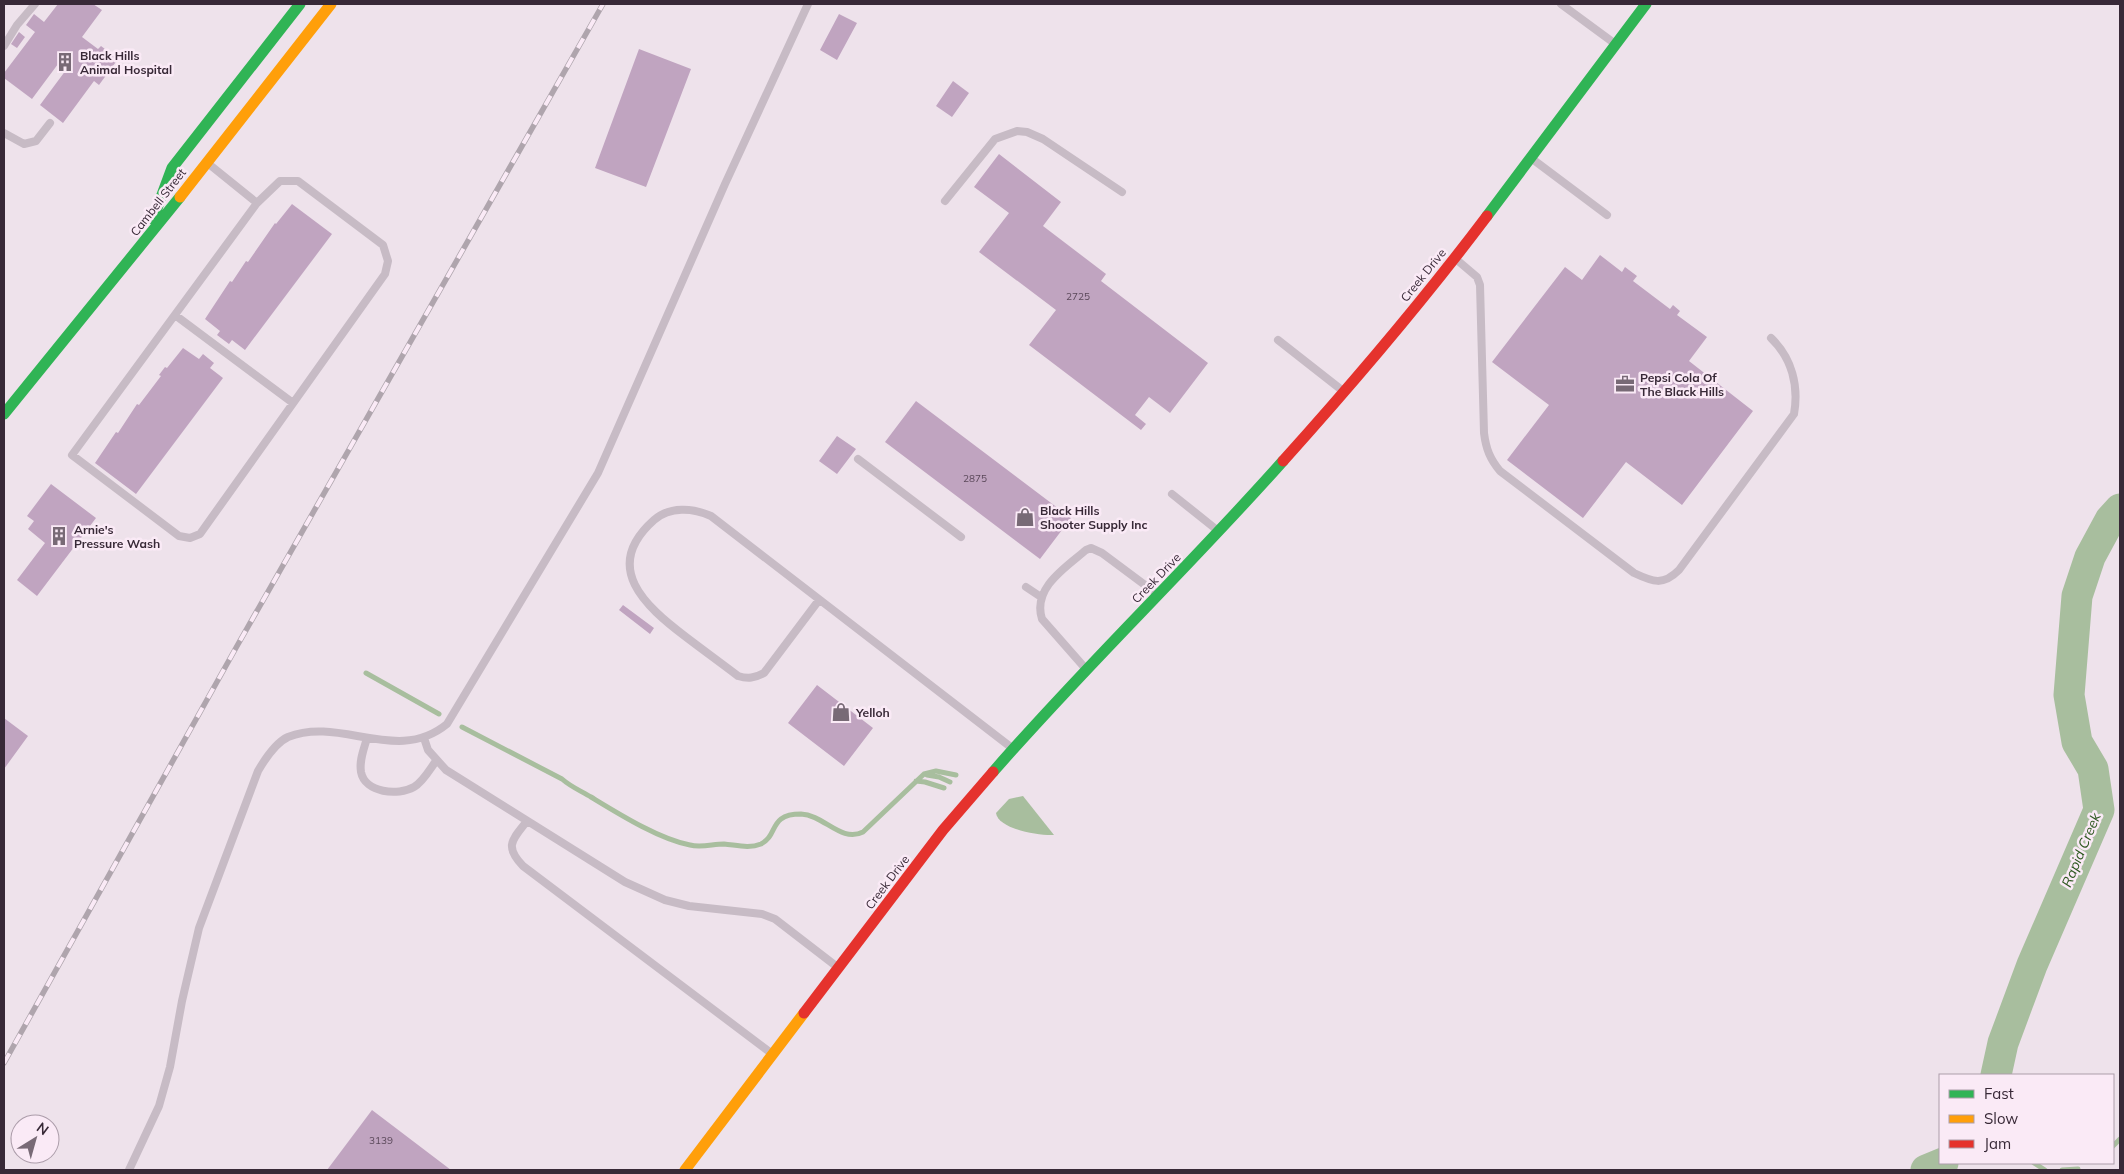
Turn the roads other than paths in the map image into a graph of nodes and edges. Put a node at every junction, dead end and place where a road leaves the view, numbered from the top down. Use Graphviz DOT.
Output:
graph roads {
  1 [pos="35,4"];
  2 [pos="300,4"];
  3 [pos="331,4"];
  4 [pos="808,4"];
  5 [pos="1561,4"];
  6 [pos="1646,4"];
  7 [pos="1615,44"];
  8 [pos="4,46"];
  9 [pos="50,123"];
  10 [pos="4,133"];
  11 [pos="1530,157"];
  12 [pos="206,162"];
  13 [pos="1122,192"];
  14 [pos="945,201"];
  15 [pos="257,204"];
  16 [pos="1607,216"];
  17 [pos="146,240"];
  18 [pos="1455,258"];
  19 [pos="175,315"];
  20 [pos="1771,338"];
  21 [pos="1278,340"];
  22 [pos="1345,392"];
  23 [pos="293,403"];
  24 [pos="4,414"];
  25 [pos="858,459"];
  26 [pos="1172,494"];
  27 [pos="1220,532"];
  28 [pos="961,537"];
  29 [pos="1026,586"];
  30 [pos="1159,595"];
  31 [pos="1042,597"];
  32 [pos="819,600"];
  33 [pos="1086,669"];
  34 [pos="367,738"];
  35 [pos="424,738"];
  36 [pos="1013,749"];
  37 [pos="436,761"];
  38 [pos="527,821"];
  39 [pos="839,968"];
  40 [pos="773,1055"];
  41 [pos="128,1170"];
  42 [pos="685,1170"];
  1 -- 8 [label="lane"];
  2 -- 17 [label="street"];
  3 -- 12 [label="street, Cambell Street"];
  4 -- 35 [label="lane"];
  5 -- 7 [label="lane"];
  6 -- 7 [label="street, Creek Drive"];
  7 -- 11 [label="street, Creek Drive"];
  9 -- 10 [label="lane"];
  11 -- 16 [label="lane"];
  11 -- 18 [label="street, Creek Drive"];
  12 -- 15 [label="lane"];
  12 -- 17 [label="street, Cambell Street"];
  13 -- 14 [label="lane"];
  15 -- 19 [label="lane"];
  15 -- 23 [label="lane"];
  17 -- 24 [label="street, Cambell Street"];
  18 -- 20 [label="lane"];
  18 -- 22 [label="street, Creek Drive"];
  19 -- 23 [label="lane"];
  19 -- 23 [label="lane"];
  21 -- 22 [label="lane"];
  22 -- 27 [label="street, Creek Drive"];
  25 -- 28 [label="lane"];
  26 -- 27 [label="lane"];
  27 -- 30 [label="street, Creek Drive"];
  29 -- 31 [label="lane"];
  30 -- 31 [label="lane"];
  30 -- 33 [label="street, Creek Drive"];
  31 -- 33 [label="lane"];
  32 -- 32 [label="lane"];
  32 -- 36 [label="lane"];
  33 -- 36 [label="street, Creek Drive"];
  34 -- 35 [label="lane"];
  34 -- 37 [label="lane"];
  34 -- 41 [label="lane"];
  35 -- 37 [label="lane"];
  36 -- 39 [label="street, Creek Drive"];
  37 -- 38 [label="lane"];
  38 -- 39 [label="lane"];
  38 -- 40 [label="lane"];
  39 -- 40 [label="street, Creek Drive"];
  40 -- 42 [label="street, Creek Drive"];
}
